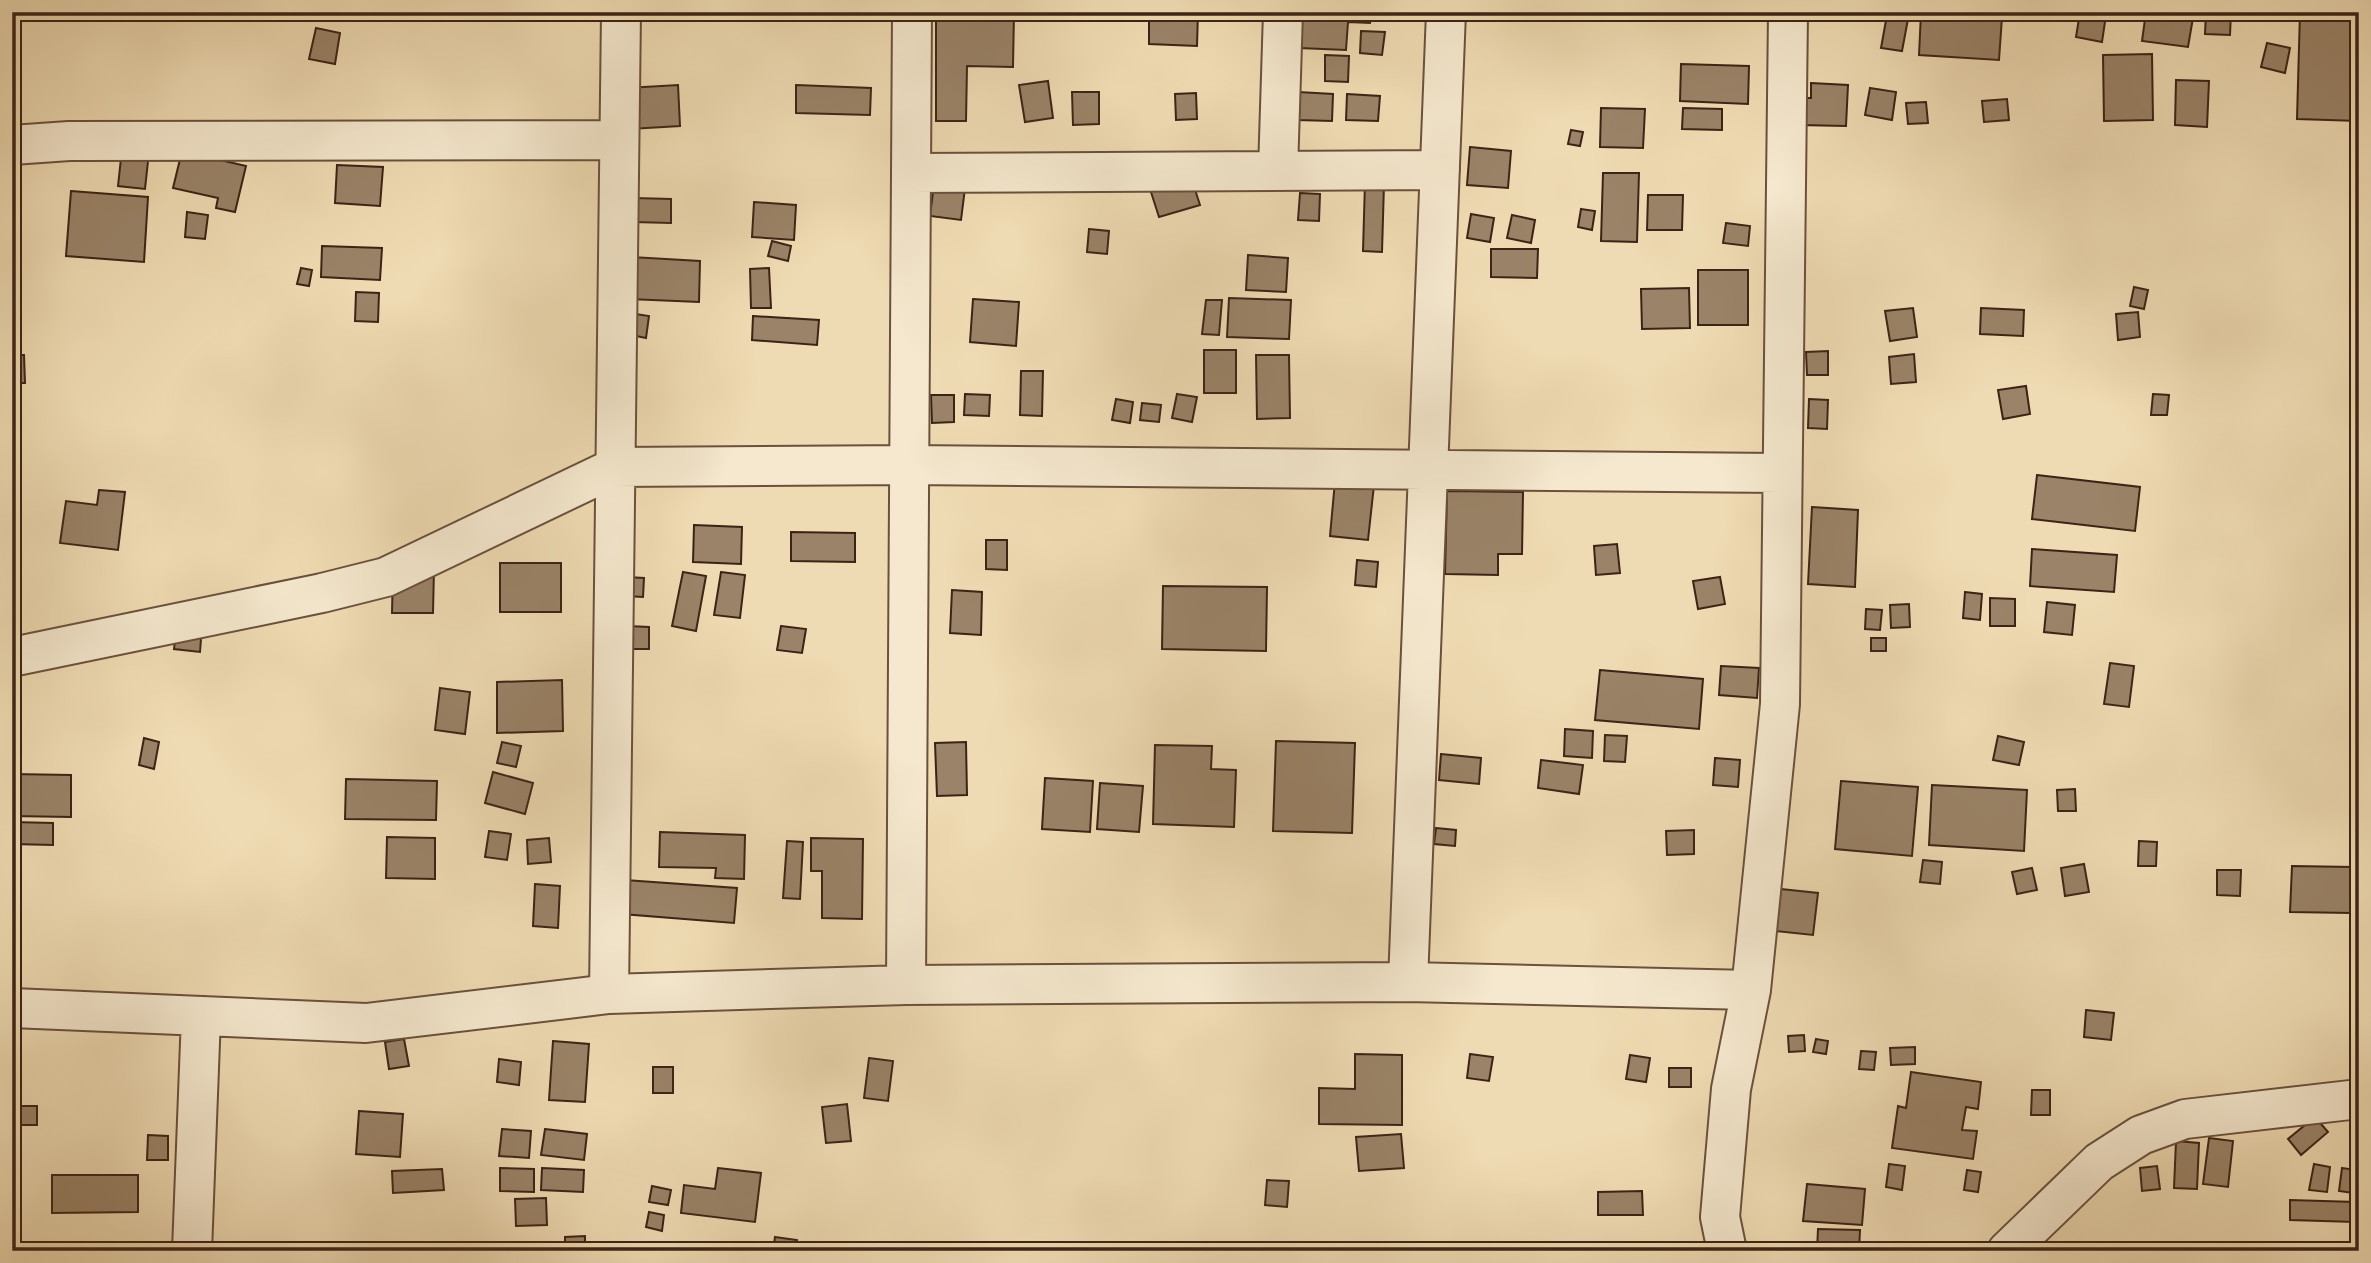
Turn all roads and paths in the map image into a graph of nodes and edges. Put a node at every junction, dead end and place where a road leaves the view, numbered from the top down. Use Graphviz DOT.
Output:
graph roads {
  1 [pos="621,12"];
  2 [pos="912,12"];
  3 [pos="1283,12"];
  4 [pos="1446,12"];
  5 [pos="1788,12"];
  6 [pos="620,140"];
  7 [pos="12,145"];
  8 [pos="1440,170"];
  9 [pos="1278,171"];
  10 [pos="911,173"];
  11 [pos="909,465"];
  12 [pos="615,467"];
  13 [pos="1428,471"];
  14 [pos="1782,472"];
  15 [pos="12,657"];
  16 [pos="1408,982"];
  17 [pos="906,985"];
  18 [pos="1751,990"];
  19 [pos="609,994"];
  20 [pos="12,1009"];
  21 [pos="201,1016"];
  22 [pos="2359,1098"];
  23 [pos="192,1251"];
  24 [pos="1727,1251"];
  25 [pos="2007,1251"];
  1 -- 6 [label="street"];
  2 -- 10 [label="street"];
  3 -- 9 [label="street"];
  4 -- 8 [label="street"];
  5 -- 14 [label="street"];
  6 -- 7 [label="street"];
  6 -- 12 [label="street"];
  8 -- 9 [label="street"];
  8 -- 13 [label="street"];
  9 -- 10 [label="street"];
  10 -- 11 [label="street"];
  11 -- 12 [label="street"];
  11 -- 13 [label="street"];
  11 -- 17 [label="street"];
  12 -- 15 [label="street"];
  12 -- 19 [label="street"];
  13 -- 14 [label="street"];
  13 -- 16 [label="street"];
  14 -- 18 [label="street"];
  16 -- 17 [label="street"];
  16 -- 18 [label="street"];
  17 -- 19 [label="street"];
  18 -- 24 [label="street"];
  19 -- 21 [label="street"];
  20 -- 21 [label="street"];
  21 -- 23 [label="street"];
  22 -- 25 [label="street"];
}
